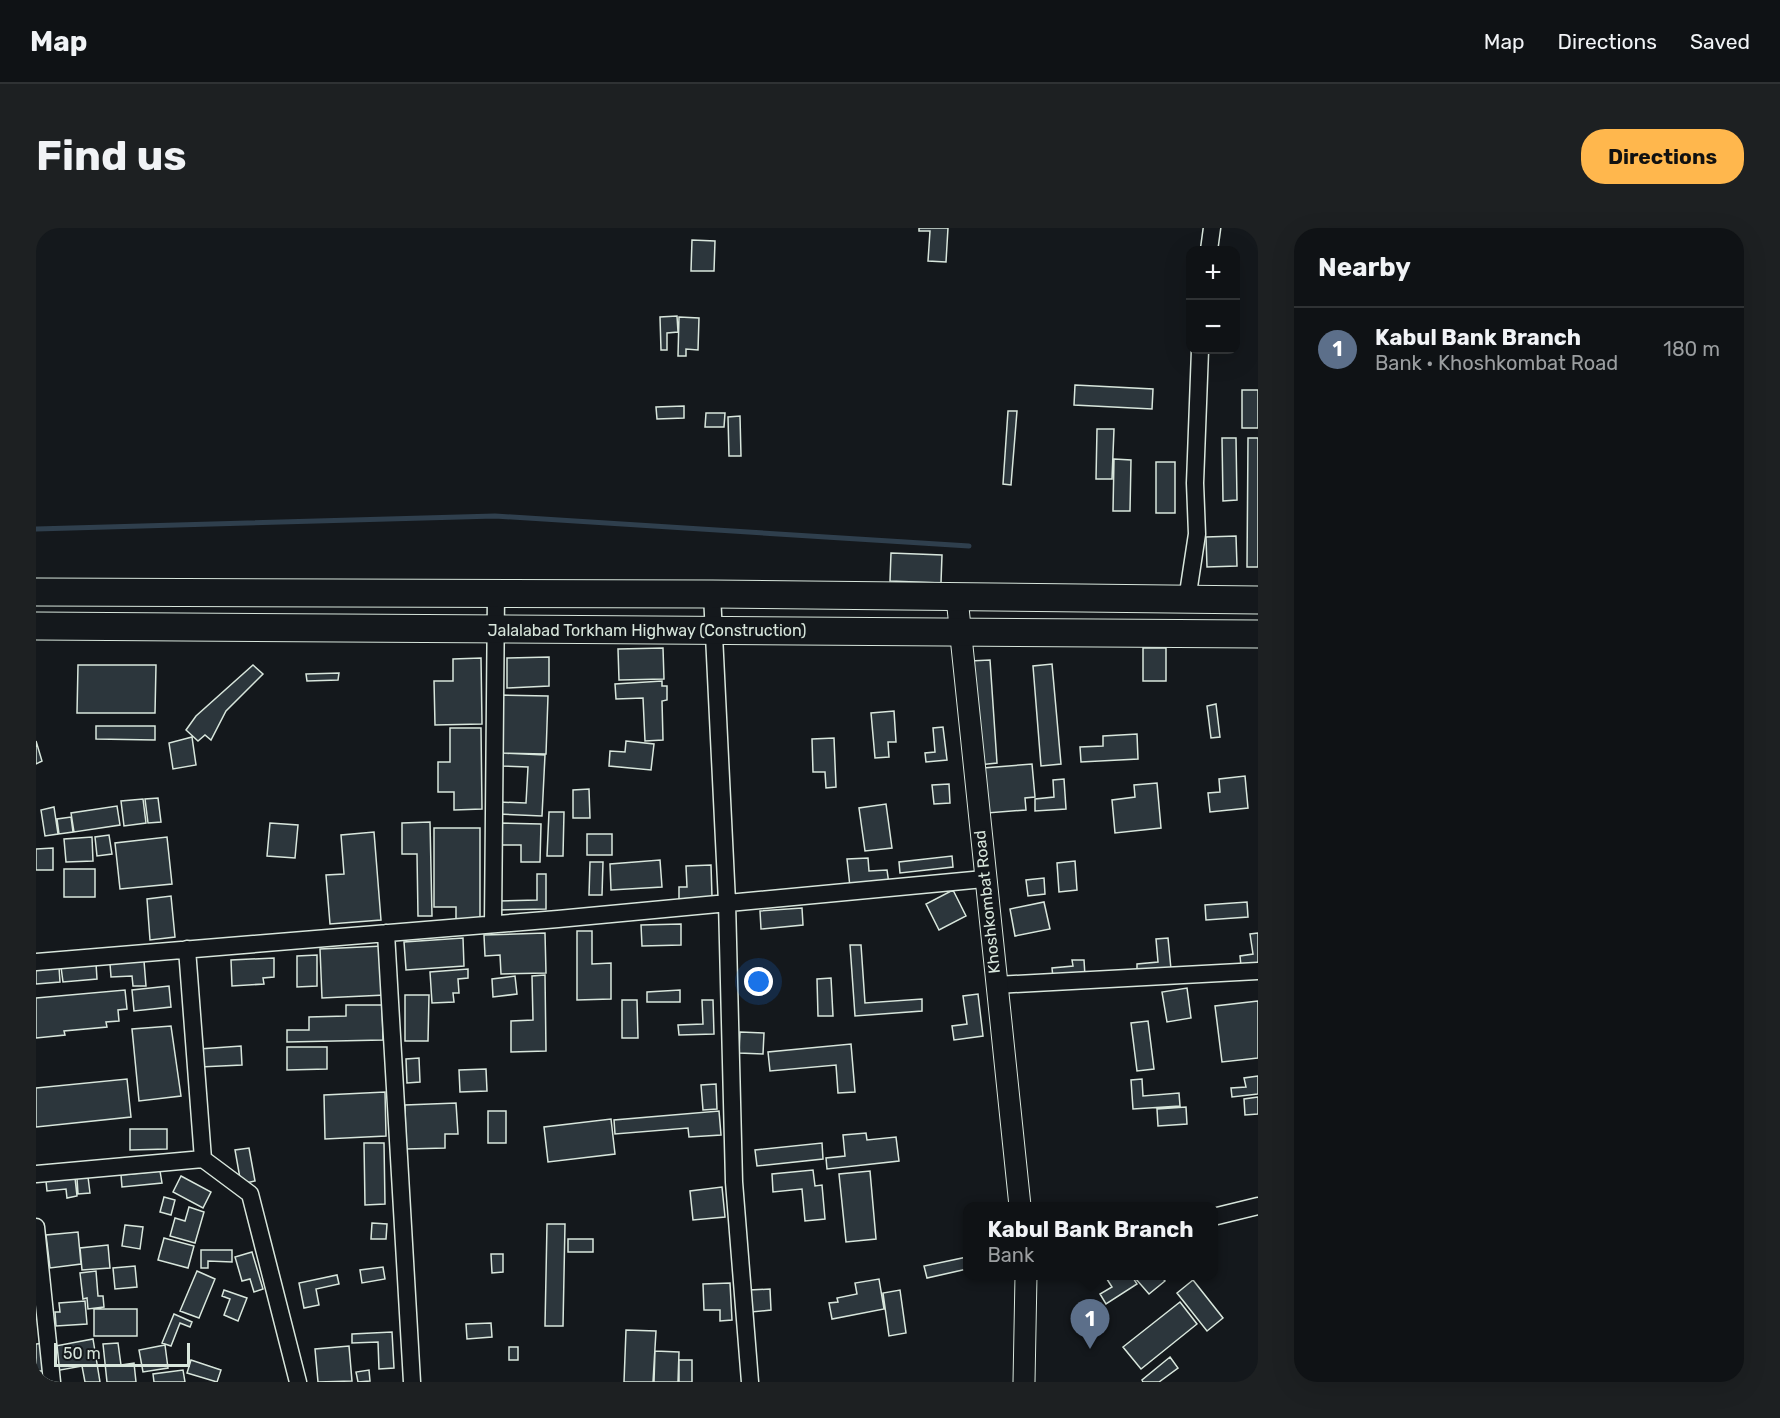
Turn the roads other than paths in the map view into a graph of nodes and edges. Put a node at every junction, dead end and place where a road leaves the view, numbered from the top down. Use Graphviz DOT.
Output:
graph roads {
  1 [pos="1212,228"];
  2 [pos="1210,246"];
  3 [pos="1200,354"];
  4 [pos="36,592"];
  5 [pos="95,592"];
  6 [pos="496,593"];
  7 [pos="712,594"];
  8 [pos="957,598"];
  9 [pos="1187,600"];
  10 [pos="1258,600"];
  11 [pos="36,626"];
  12 [pos="160,627"];
  13 [pos="497,629"];
  14 [pos="714,631"];
  15 [pos="960,633"];
  16 [pos="1258,634"];
  17 [pos="984,879"];
  18 [pos="727,902"];
  19 [pos="493,924"];
  20 [pos="386,933"];
  21 [pos="187,949"];
  22 [pos="36,962"];
  23 [pos="1258,970"];
  24 [pos="996,985"];
  25 [pos="203,1159"];
  26 [pos="36,1174"];
  27 [pos="1020,1202"];
  28 [pos="1258,1206"];
  29 [pos="1218,1216"];
  30 [pos="36,1227"];
  31 [pos="1026,1280"];
  32 [pos="52,1382"];
  33 [pos="298,1382"];
  34 [pos="412,1382"];
  35 [pos="750,1382"];
  36 [pos="1024,1382"];
  1 -- 2 [label="street"];
  3 -- 9 [label="street"];
  4 -- 5 [label="highway"];
  5 -- 6 [label="highway"];
  5 -- 12 [label="highway"];
  6 -- 7 [label="highway"];
  6 -- 13 [label="street"];
  7 -- 8 [label="highway"];
  7 -- 14 [label="street"];
  8 -- 9 [label="highway"];
  8 -- 15 [label="street, Khoshkombat Road"];
  9 -- 10 [label="highway"];
  11 -- 12 [label="highway, Jalalabad Torkham Highway (Construction)"];
  12 -- 13 [label="highway, Jalalabad Torkham Highway (Construction)"];
  13 -- 14 [label="highway, Jalalabad Torkham Highway (Construction)"];
  13 -- 19 [label="street"];
  14 -- 15 [label="highway, Jalalabad Torkham Highway (Construction)"];
  14 -- 18 [label="street"];
  15 -- 16 [label="highway, Jalalabad Torkham Highway (Construction)"];
  15 -- 17 [label="street, Khoshkombat Road"];
  17 -- 18 [label="street"];
  17 -- 24 [label="street, Khoshkombat Road"];
  18 -- 19 [label="street"];
  18 -- 35 [label="street"];
  19 -- 20 [label="street"];
  20 -- 21 [label="street"];
  20 -- 34 [label="street"];
  21 -- 22 [label="street"];
  21 -- 25 [label="street"];
  23 -- 24 [label="street"];
  24 -- 27 [label="street, Khoshkombat Road"];
  25 -- 26 [label="street"];
  25 -- 33 [label="street"];
  28 -- 29 [label="street"];
  30 -- 32 [label="street"];
  31 -- 36 [label="street"];
}
